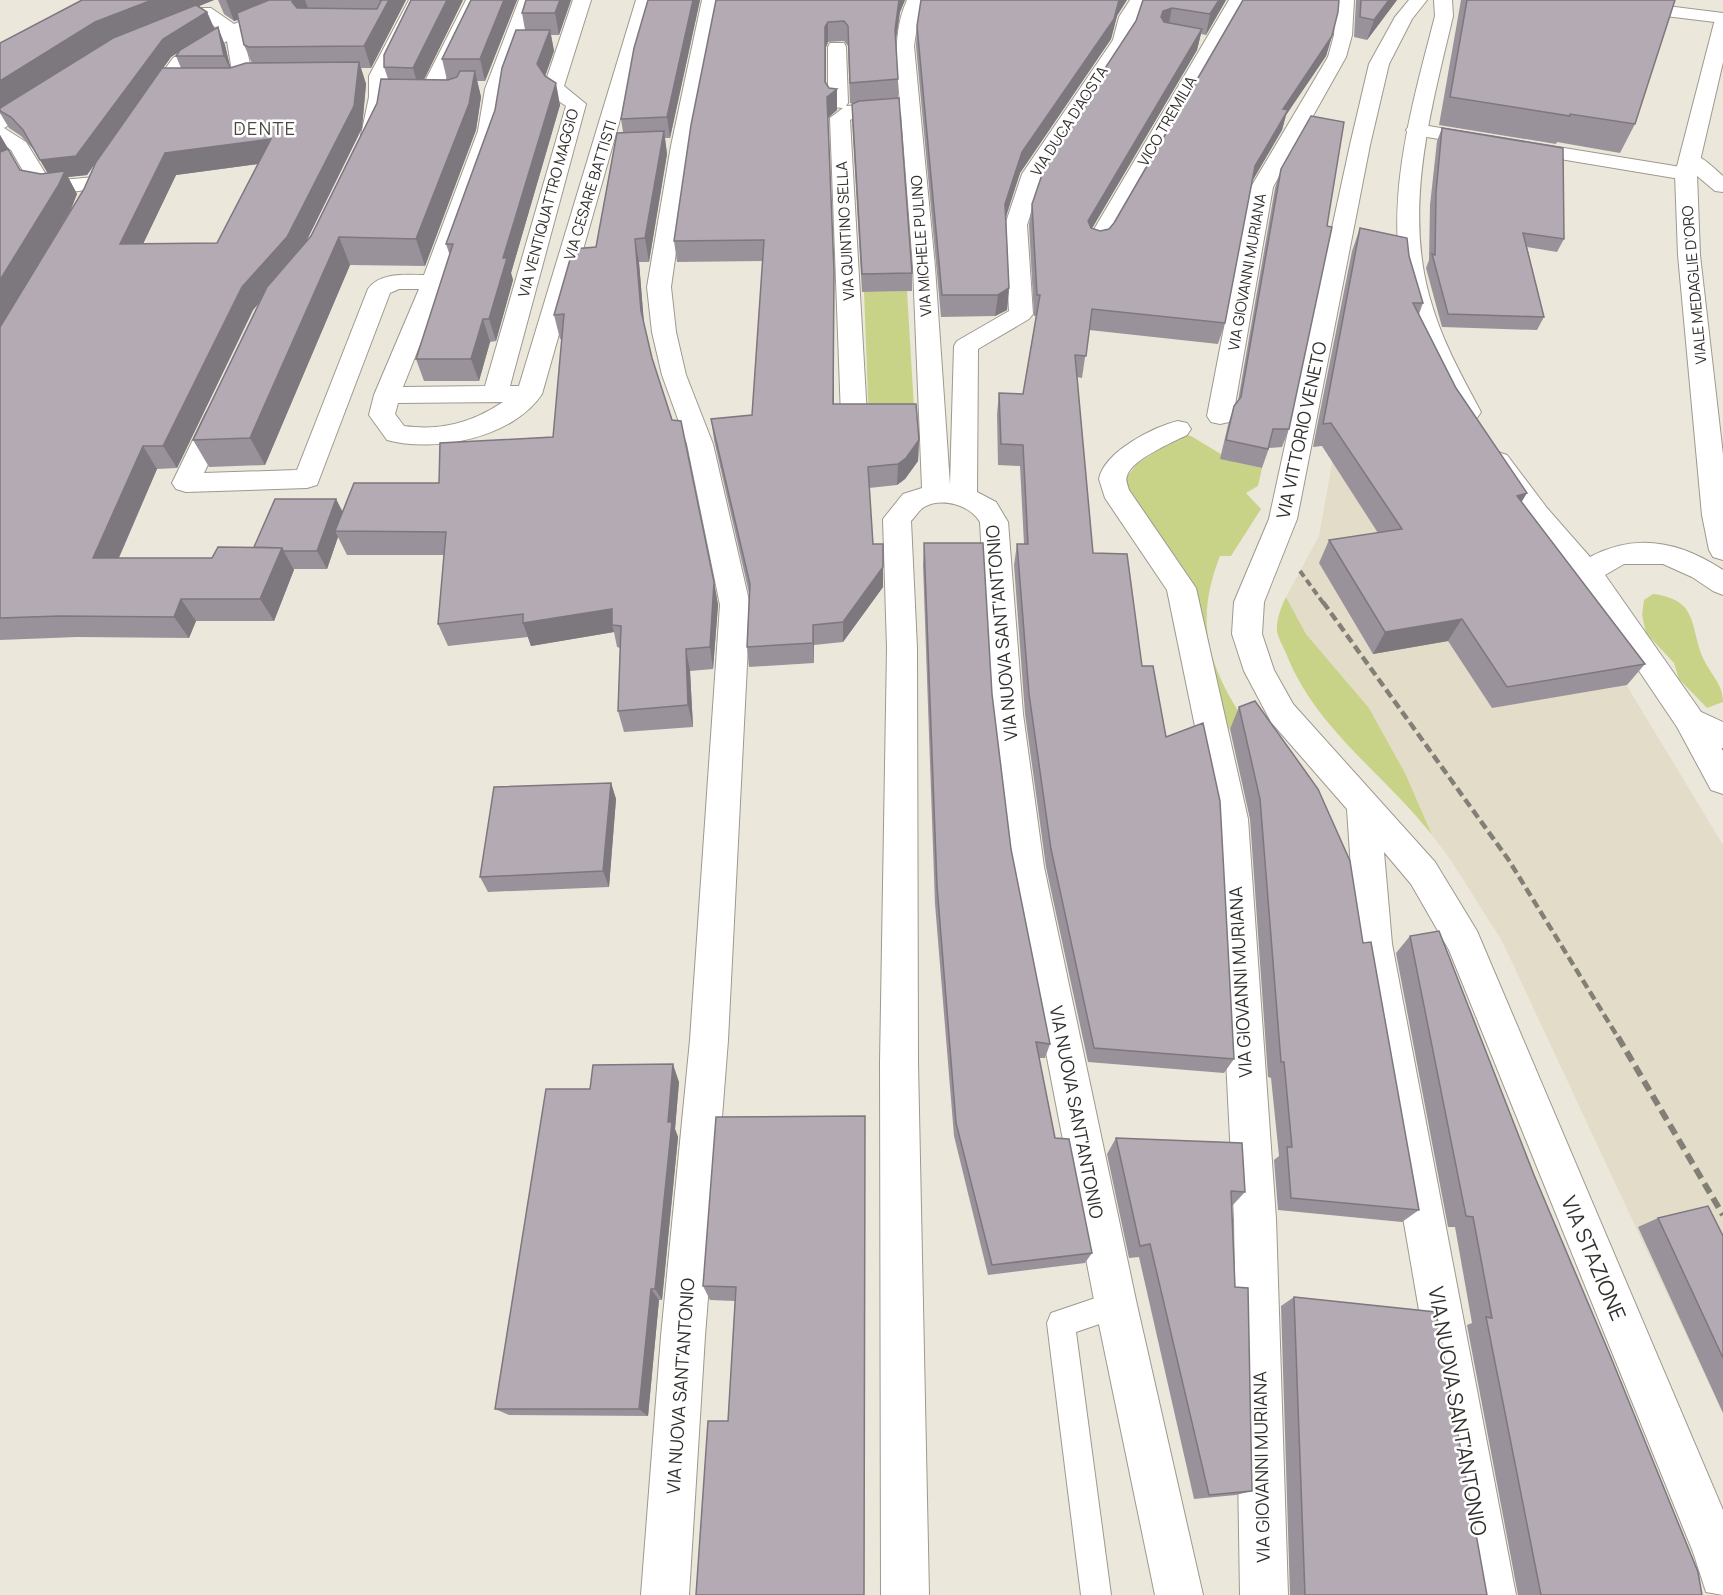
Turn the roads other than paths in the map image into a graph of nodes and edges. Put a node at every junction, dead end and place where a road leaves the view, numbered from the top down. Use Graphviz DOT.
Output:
graph roads {
  1 [pos="418,0"];
  2 [pos="475,0"];
  3 [pos="528,0"];
  4 [pos="582,0"];
  5 [pos="645,0"];
  6 [pos="711,0"];
  7 [pos="916,0"];
  8 [pos="1146,0"];
  9 [pos="1238,0"];
  10 [pos="1345,0"];
  11 [pos="1418,0"];
  12 [pos="1443,0"];
  13 [pos="1575,0"];
  14 [pos="226,4"];
  15 [pos="316,5"];
  16 [pos="206,12"];
  17 [pos="1723,18"];
  18 [pos="185,21"];
  19 [pos="1723,23"];
  20 [pos="232,32"];
  21 [pos="1190,40"];
  22 [pos="511,43"];
  23 [pos="568,43"];
  24 [pos="1212,44"];
  25 [pos="837,47"];
  26 [pos="1337,57"];
  27 [pos="1379,64"];
  28 [pos="299,77"];
  29 [pos="356,77"];
  30 [pos="253,78"];
  31 [pos="165,82"];
  32 [pos="193,82"];
  33 [pos="227,82"];
  34 [pos="379,86"];
  35 [pos="57,87"];
  36 [pos="416,94"];
  37 [pos="494,94"];
  38 [pos="838,103"];
  39 [pos="909,107"];
  40 [pos="140,118"];
  41 [pos="0,123"];
  42 [pos="1416,130"];
  43 [pos="0,133"];
  44 [pos="364,149"];
  45 [pos="108,165"];
  46 [pos="1687,167"];
  47 [pos="1723,186"];
  48 [pos="1097,243"];
  49 [pos="433,282"];
  50 [pos="531,387"];
  51 [pos="390,388"];
  52 [pos="498,388"];
  53 [pos="228,394"];
  54 [pos="854,416"];
  55 [pos="1220,416"];
  56 [pos="1178,429"];
  57 [pos="949,495"];
  58 [pos="1723,550"];
  59 [pos="1587,572"];
  60 [pos="1723,585"];
  61 [pos="1688,718"];
  62 [pos="1722,737"];
  63 [pos="1723,781"];
  64 [pos="1363,807"];
  65 [pos="1464,942"];
  66 [pos="1116,1305"];
  67 [pos="1723,1575"];
  68 [pos="665,1595"];
  69 [pos="905,1595"];
  70 [pos="1096,1595"];
  71 [pos="1179,1595"];
  72 [pos="1264,1595"];
  73 [pos="1492,1595"];
  1 -- 34 [label="street"];
  2 -- 36 [label="street"];
  3 -- 22 [label="street"];
  4 -- 23 [label="street, VIA VENTIQUATTRO MAGGIO"];
  5 -- 50 [label="street, VIA CESARE BATTISTI"];
  6 -- 68 [label="street, VIA NUOVA SANT'ANTONIO"];
  7 -- 39 [label="street, VIA MICHELE PULINO"];
  8 -- 57 [label="street, VIA DUCA D'AOSTA"];
  9 -- 24 [label="street, VICO TREMILIA"];
  10 -- 26 [label="street, VIA GIOVANNI MURIANA"];
  11 -- 27 [label="street, VIA VITTORIO VENETO"];
  12 -- 42 [label="street"];
  13 -- 17 [label="street"];
  14 -- 16 [label="street"];
  15 -- 20 [label="street"];
  16 -- 18 [label="street"];
  16 -- 20 [label="street"];
  19 -- 46 [label="street, VIALE MEDAGLIE D'ORO"];
  20 -- 30 [label="street"];
  20 -- 31 [label="street"];
  21 -- 24 [label="street"];
  22 -- 23 [label="street"];
  22 -- 37 [label="street"];
  23 -- 52 [label="street, VIA VENTIQUATTRO MAGGIO"];
  24 -- 48 [label="street, VICO TREMILIA"];
  25 -- 38 [label="street"];
  26 -- 27 [label="street"];
  26 -- 55 [label="street, VIA GIOVANNI MURIANA"];
  27 -- 64 [label="street, VIA VITTORIO VENETO"];
  28 -- 30 [label="street"];
  29 -- 34 [label="street"];
  30 -- 33 [label="street"];
  31 -- 32 [label="street"];
  31 -- 40 [label="street"];
  34 -- 36 [label="street"];
  34 -- 44 [label="street"];
  35 -- 41 [label="street"];
  36 -- 37 [label="street"];
  37 -- 49 [label="street"];
  39 -- 54 [label="street, VIA QUINTINO SELLA"];
  39 -- 57 [label="street, VIA MICHELE PULINO"];
  42 -- 46 [label="street"];
  42 -- 59 [label="street"];
  43 -- 45 [label="street"];
  46 -- 47 [label="street"];
  46 -- 58 [label="street, VIALE MEDAGLIE D'ORO"];
  49 -- 51 [label="street"];
  49 -- 53 [label="street"];
  50 -- 51 [label="street"];
  50 -- 52 [label="street"];
  51 -- 52 [label="street"];
  56 -- 72 [label="street, VIA GIOVANNI MURIANA"];
  57 -- 66 [label="street, VIA NUOVA SANT'ANTONIO"];
  57 -- 69 [label="street"];
  59 -- 60 [label="street"];
  59 -- 61 [label="street"];
  61 -- 62 [label="street"];
  61 -- 63 [label="street"];
  64 -- 65 [label="street, VIA VITTORIO VENETO"];
  64 -- 73 [label="street, VIA NUOVA SANT'ANTONIO"];
  65 -- 67 [label="street, VIA STAZIONE"];
  66 -- 70 [label="lane"];
  66 -- 71 [label="street, VIA NUOVA SANT'ANTONIO"];
}
